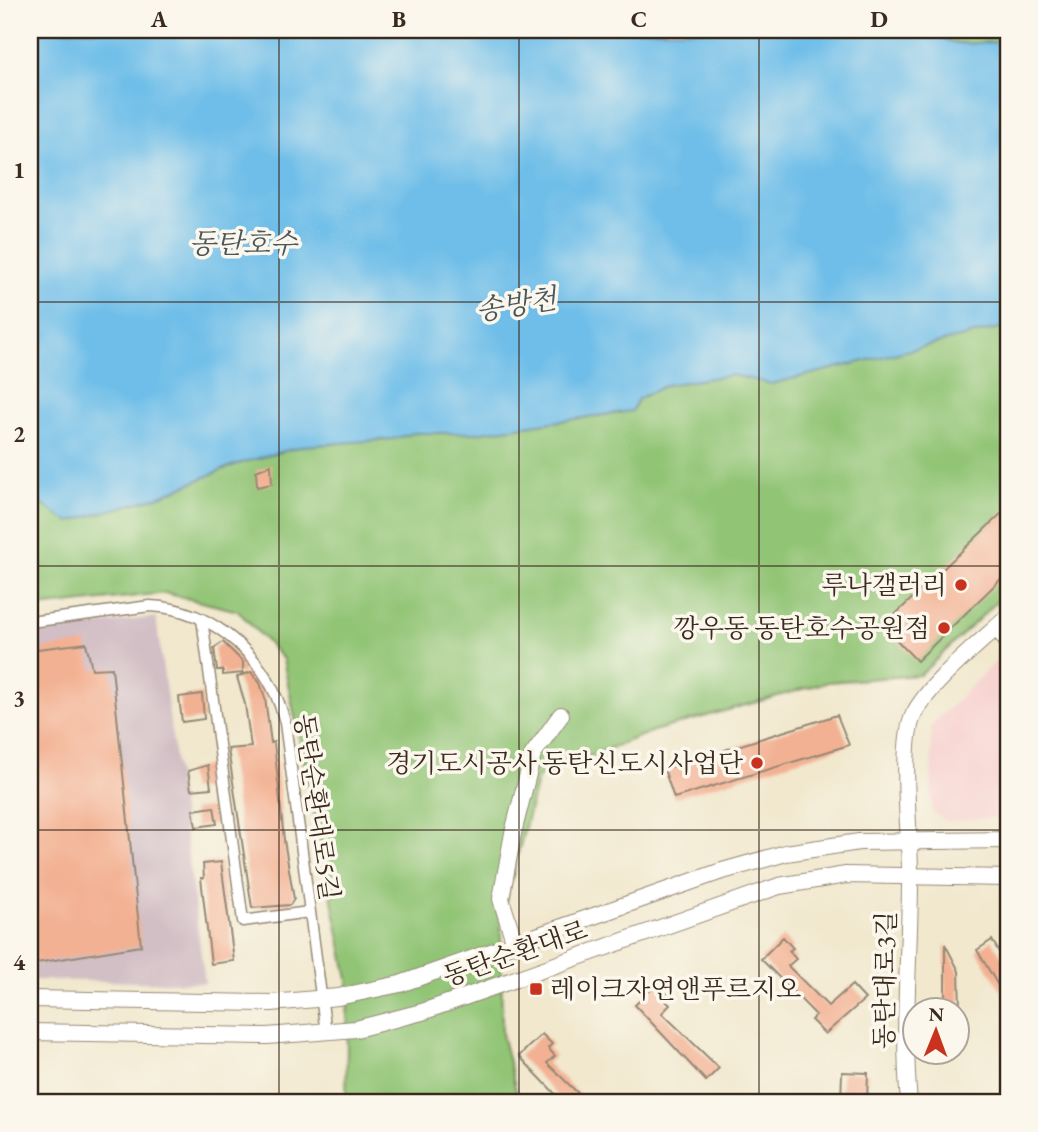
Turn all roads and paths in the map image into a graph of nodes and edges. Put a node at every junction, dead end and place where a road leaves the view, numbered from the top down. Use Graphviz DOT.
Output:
graph roads {
  1 [pos="1008,617"];
  2 [pos="202,619"];
  3 [pos="30,622"];
  4 [pos="994,630"];
  5 [pos="1008,646"];
  6 [pos="561,715"];
  7 [pos="909,839"];
  8 [pos="1008,840"];
  9 [pos="911,876"];
  10 [pos="1008,877"];
  11 [pos="309,912"];
  12 [pos="515,944"];
  13 [pos="30,999"];
  14 [pos="321,999"];
  15 [pos="30,1032"];
  16 [pos="326,1033"];
  17 [pos="909,1102"];
  1 -- 4 [label="main road, 동탄대로3길"];
  2 -- 3 [label="street, 동탄순환대로5길"];
  2 -- 11 [label="street, 동탄순환대로5길"];
  2 -- 11 [label="street"];
  4 -- 5 [label="street"];
  4 -- 7 [label="main road, 동탄대로3길"];
  6 -- 12 [label="main road"];
  7 -- 8 [label="main road, 동탄순환대로"];
  7 -- 9 [label="main road, 동탄대로3길"];
  7 -- 12 [label="main road, 동탄순환대로"];
  9 -- 10 [label="main road, 동탄순환대로"];
  9 -- 16 [label="main road, 동탄순환대로"];
  9 -- 17 [label="main road, 동탄대로3길"];
  11 -- 14 [label="street, 동탄순환대로5길"];
  12 -- 14 [label="main road, 동탄순환대로"];
  13 -- 14 [label="main road, 동탄순환대로"];
  14 -- 16 [label="street, 동탄순환대로5길"];
  15 -- 16 [label="main road, 동탄순환대로"];
}
